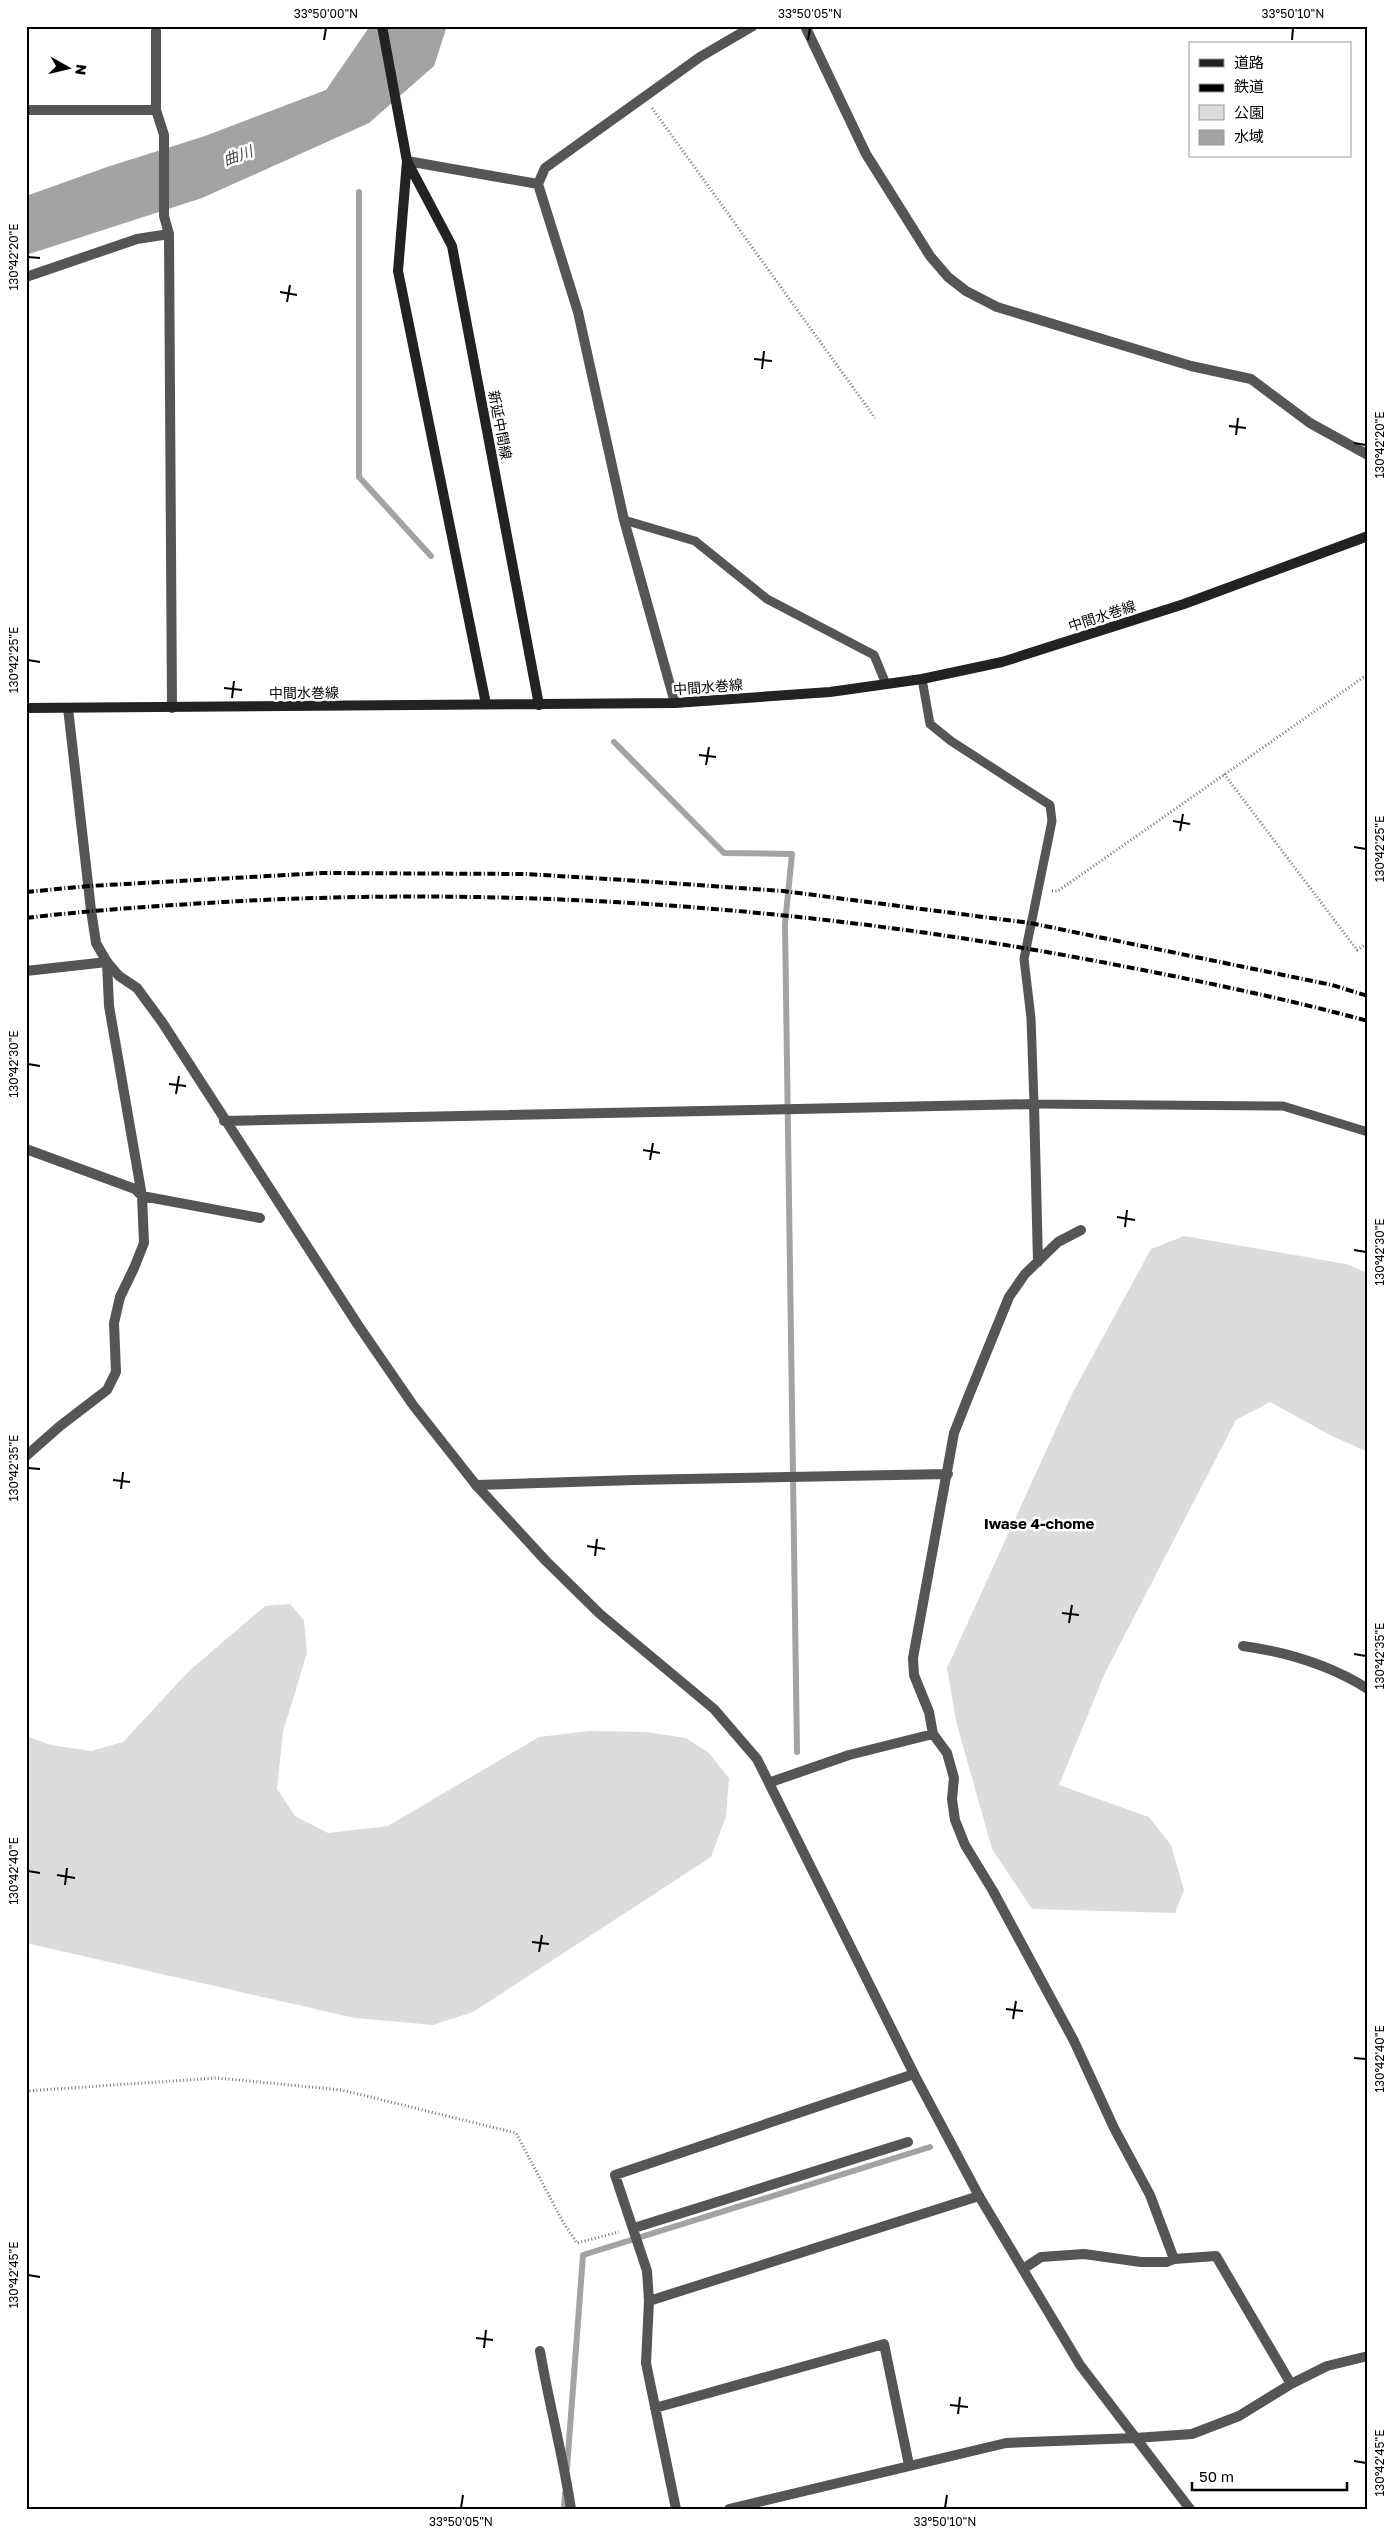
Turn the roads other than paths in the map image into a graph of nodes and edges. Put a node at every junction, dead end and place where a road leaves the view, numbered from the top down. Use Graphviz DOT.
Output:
graph roads {
  1 [pos="156,26"];
  2 [pos="382,26"];
  3 [pos="753,26"];
  4 [pos="805,26"];
  5 [pos="26,110"];
  6 [pos="156,110"];
  7 [pos="407,160"];
  8 [pos="538,184"];
  9 [pos="169,234"];
  10 [pos="26,277"];
  11 [pos="1368,455"];
  12 [pos="624,520"];
  13 [pos="1368,536"];
  14 [pos="922,679"];
  15 [pos="886,684"];
  16 [pos="675,703"];
  17 [pos="486,704"];
  18 [pos="538,705"];
  19 [pos="26,708"];
  20 [pos="68,708"];
  21 [pos="172,708"];
  22 [pos="107,962"];
  23 [pos="26,970"];
  24 [pos="1034,1104"];
  25 [pos="224,1122"];
  26 [pos="1368,1132"];
  27 [pos="26,1149"];
  28 [pos="142,1196"];
  29 [pos="260,1218"];
  30 [pos="1081,1230"];
  31 [pos="1038,1262"];
  32 [pos="26,1456"];
  33 [pos="948,1474"];
  34 [pos="476,1485"];
  35 [pos="1243,1646"];
  36 [pos="1368,1689"];
  37 [pos="933,1734"];
  38 [pos="771,1782"];
  39 [pos="914,2074"];
  40 [pos="908,2142"];
  41 [pos="979,2196"];
  42 [pos="634,2228"];
  43 [pos="1174,2259"];
  44 [pos="1022,2269"];
  45 [pos="649,2301"];
  46 [pos="540,2350"];
  47 [pos="1368,2356"];
  48 [pos="1291,2384"];
  49 [pos="655,2408"];
  50 [pos="1134,2438"];
  51 [pos="909,2465"];
  52 [pos="571,2509"];
  53 [pos="676,2509"];
  54 [pos="729,2509"];
  55 [pos="1190,2509"];
  1 -- 6 [label="street"];
  2 -- 7 [label="main road, 新延中間線"];
  3 -- 8 [label="street"];
  4 -- 11 [label="street"];
  5 -- 6 [label="street"];
  6 -- 9 [label="street"];
  7 -- 8 [label="street"];
  7 -- 17 [label="main road, 新延中間線"];
  7 -- 18 [label="main road, 新延中間線"];
  8 -- 12 [label="street"];
  9 -- 10 [label="street"];
  9 -- 21 [label="street"];
  12 -- 15 [label="lane"];
  12 -- 16 [label="street"];
  13 -- 14 [label="main road, 中間水巻線"];
  14 -- 15 [label="main road, 中間水巻線"];
  14 -- 24 [label="lane"];
  15 -- 16 [label="main road, 中間水巻線"];
  16 -- 18 [label="main road, 中間水巻線"];
  17 -- 18 [label="main road, 中間水巻線"];
  17 -- 21 [label="main road, 中間水巻線"];
  19 -- 20 [label="main road, 中間水巻線"];
  20 -- 21 [label="main road, 中間水巻線"];
  20 -- 22 [label="street"];
  22 -- 23 [label="street"];
  22 -- 25 [label="street"];
  22 -- 28 [label="street"];
  24 -- 25 [label="street"];
  24 -- 26 [label="lane"];
  24 -- 31 [label="street"];
  25 -- 34 [label="street"];
  27 -- 28 [label="street"];
  28 -- 29 [label="street"];
  28 -- 32 [label="street"];
  30 -- 31 [label="street"];
  31 -- 33 [label="street"];
  33 -- 34 [label="street"];
  33 -- 37 [label="street"];
  34 -- 38 [label="street"];
  35 -- 36 [label="street"];
  37 -- 38 [label="street"];
  37 -- 43 [label="street"];
  38 -- 39 [label="street"];
  39 -- 41 [label="street"];
  39 -- 42 [label="street"];
  40 -- 42 [label="street"];
  41 -- 44 [label="street"];
  41 -- 45 [label="street"];
  42 -- 45 [label="street"];
  43 -- 44 [label="street"];
  43 -- 48 [label="street"];
  44 -- 50 [label="street"];
  45 -- 49 [label="street"];
  46 -- 52 [label="street"];
  47 -- 48 [label="street"];
  48 -- 50 [label="street"];
  49 -- 51 [label="street"];
  49 -- 53 [label="street"];
  50 -- 51 [label="street"];
  50 -- 55 [label="street"];
  51 -- 54 [label="street"];
}
